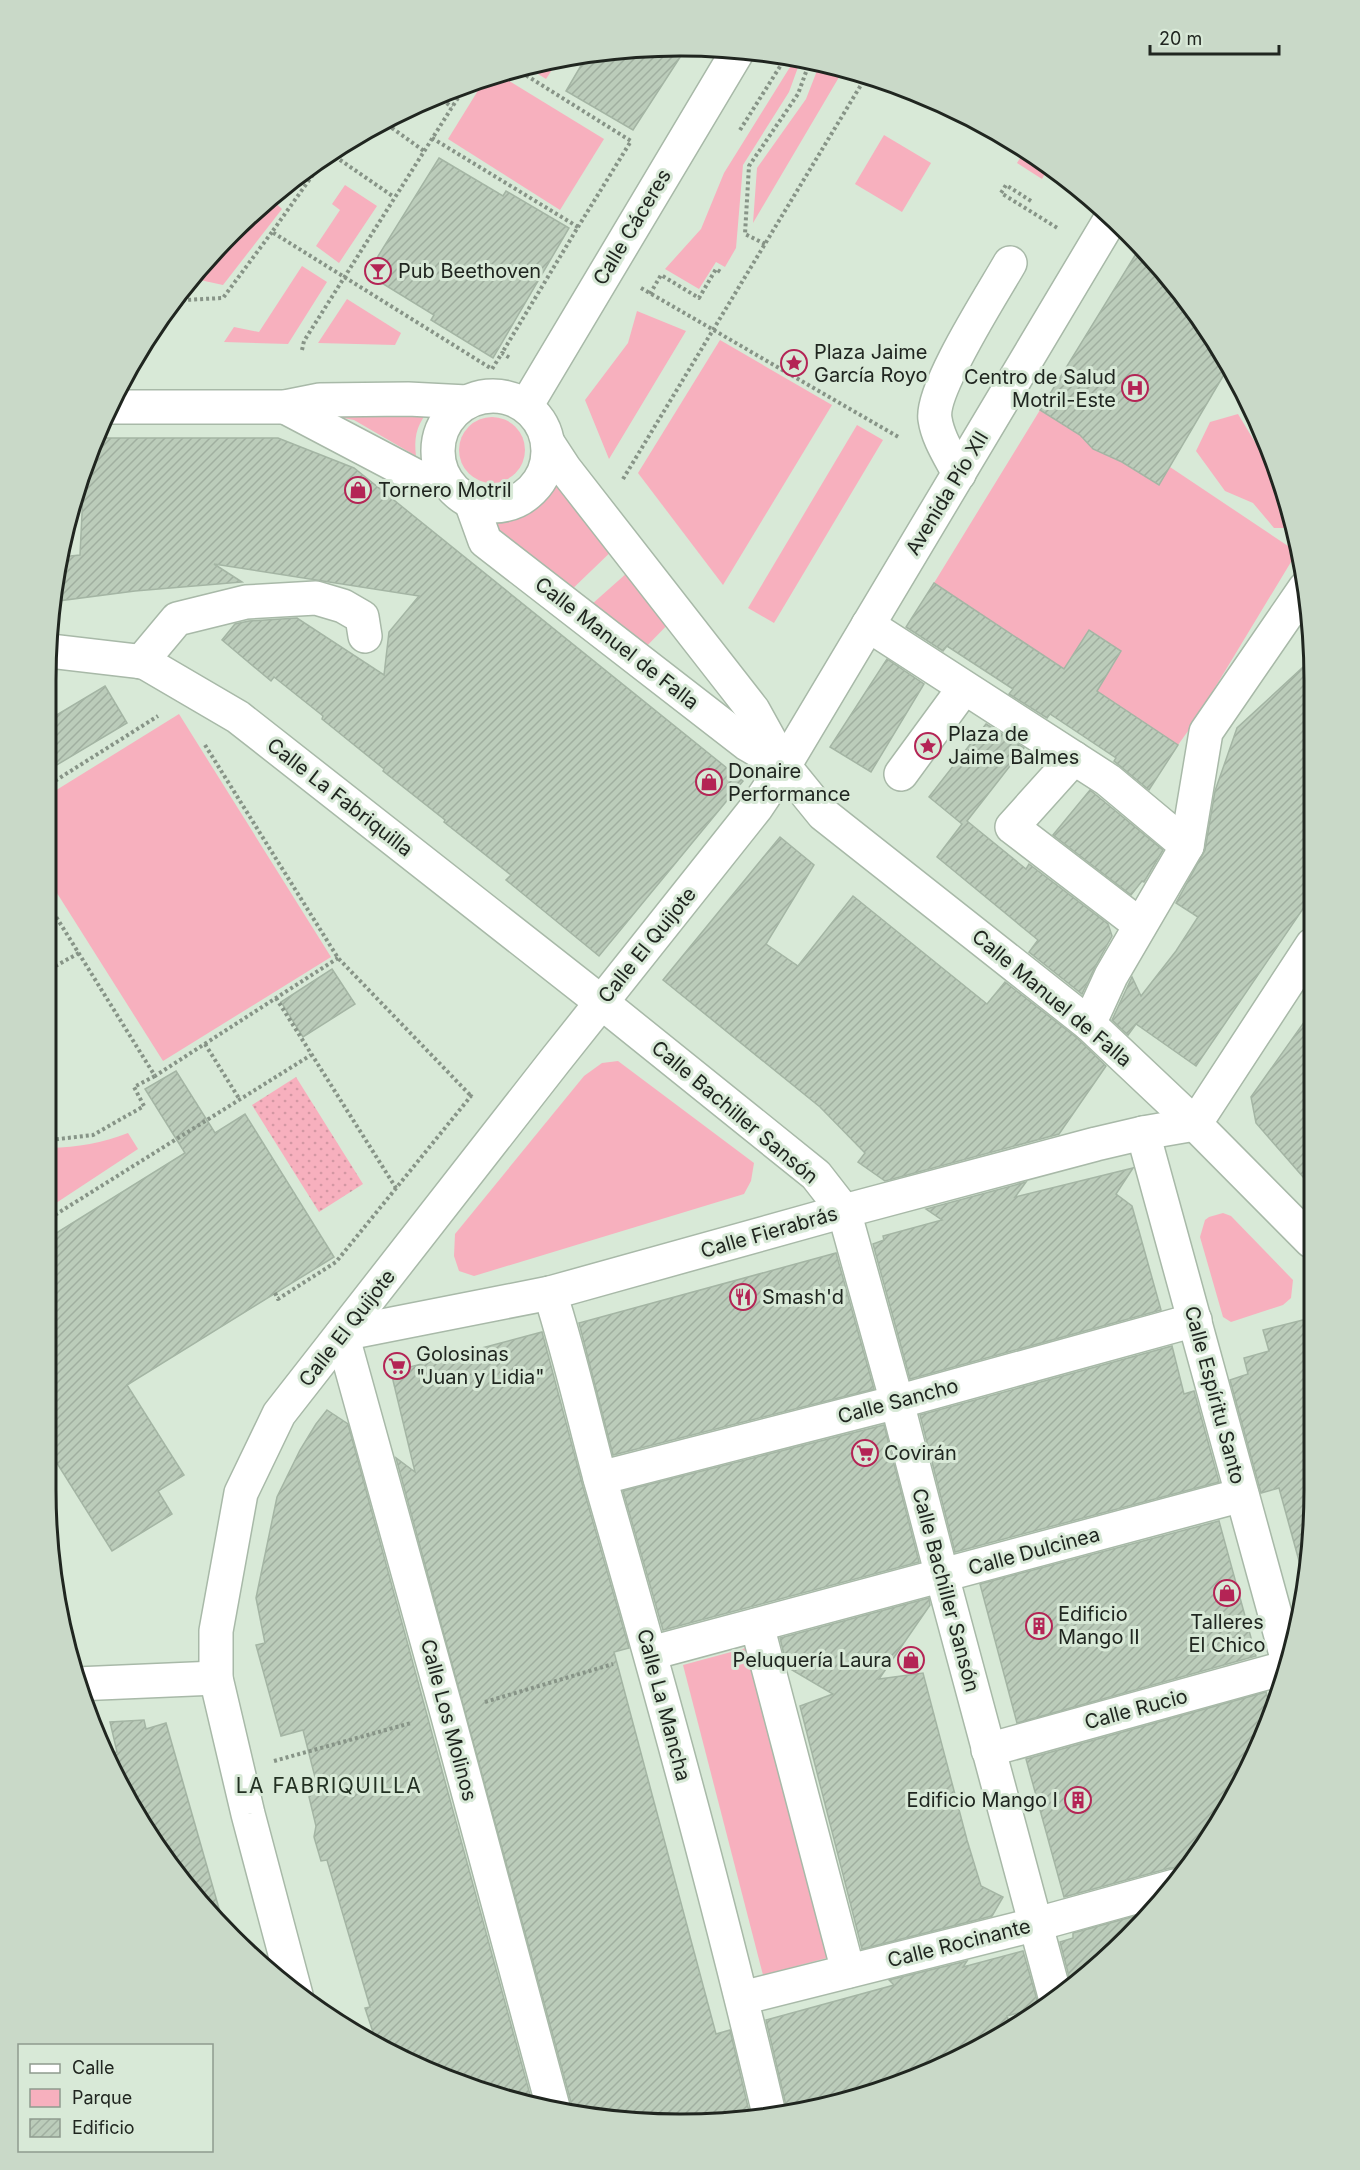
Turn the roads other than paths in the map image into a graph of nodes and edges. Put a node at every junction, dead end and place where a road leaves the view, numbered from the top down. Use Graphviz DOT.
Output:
graph roads {
  1 [pos="734,58"];
  2 [pos="1107,224"];
  3 [pos="1010,263"];
  4 [pos="534,392"];
  5 [pos="467,402"];
  6 [pos="119,407"];
  7 [pos="285,407"];
  8 [pos="548,442"];
  9 [pos="959,474"];
  10 [pos="459,492"];
  11 [pos="1299,597"];
  12 [pos="868,626"];
  13 [pos="365,636"];
  14 [pos="57,652"];
  15 [pos="141,662"];
  16 [pos="964,688"];
  17 [pos="1074,758"];
  18 [pos="784,766"];
  19 [pos="902,774"];
  20 [pos="1186,846"];
  21 [pos="1140,925"];
  22 [pos="1304,957"];
  23 [pos="602,1002"];
  24 [pos="1089,1024"];
  25 [pos="1195,1124"];
  26 [pos="1143,1133"];
  27 [pos="844,1211"];
  28 [pos="1304,1234"];
  29 [pos="550,1293"];
  30 [pos="1195,1320"];
  31 [pos="342,1334"];
  32 [pos="897,1402"];
  33 [pos="600,1478"];
  34 [pos="1242,1495"];
  35 [pos="942,1576"];
  36 [pos="758,1625"];
  37 [pos="1284,1648"];
  38 [pos="651,1653"];
  39 [pos="1278,1670"];
  40 [pos="216,1678"];
  41 [pos="86,1683"];
  42 [pos="988,1750"];
  43 [pos="1159,1890"];
  44 [pos="1036,1924"];
  45 [pos="848,1971"];
  46 [pos="292,1979"];
  47 [pos="1053,1990"];
  48 [pos="742,1998"];
  49 [pos="551,2101"];
  50 [pos="768,2108"];
  1 -- 4 [label="street, Calle Cáceres"];
  2 -- 9 [label="street, Avenida Pío XII"];
  3 -- 9 [label="street"];
  4 -- 5 [label="street"];
  4 -- 8 [label="street"];
  5 -- 7 [label="street"];
  5 -- 10 [label="street"];
  6 -- 7 [label="street"];
  7 -- 10 [label="street"];
  8 -- 10 [label="street"];
  8 -- 18 [label="street, Calle Manuel de Falla"];
  9 -- 12 [label="street, Avenida Pío XII"];
  10 -- 18 [label="street, Calle Manuel de Falla"];
  11 -- 20 [label="street"];
  12 -- 16 [label="street"];
  12 -- 18 [label="street, Avenida Pío XII"];
  13 -- 15 [label="street"];
  14 -- 15 [label="street, Calle La Fabriquilla"];
  15 -- 23 [label="street, Calle La Fabriquilla"];
  16 -- 17 [label="street"];
  16 -- 19 [label="street"];
  17 -- 20 [label="street"];
  17 -- 21 [label="street"];
  18 -- 23 [label="street, Calle El Quijote"];
  18 -- 24 [label="street, Calle Manuel de Falla"];
  20 -- 21 [label="street"];
  21 -- 24 [label="street"];
  22 -- 25 [label="street"];
  23 -- 27 [label="street, Calle Bachiller Sansón"];
  23 -- 31 [label="street, Calle El Quijote"];
  24 -- 25 [label="street, Calle Manuel de Falla"];
  25 -- 26 [label="street, Calle Fierabrás"];
  25 -- 28 [label="street, Calle Manuel de Falla"];
  26 -- 27 [label="street, Calle Fierabrás"];
  26 -- 30 [label="street, Calle Espíritu Santo"];
  27 -- 29 [label="street, Calle Fierabrás"];
  27 -- 32 [label="street, Calle Bachiller Sansón"];
  29 -- 31 [label="street, Calle Fierabrás"];
  29 -- 33 [label="street, Calle La Mancha"];
  30 -- 32 [label="street, Calle Sancho"];
  30 -- 34 [label="street, Calle Espíritu Santo"];
  31 -- 40 [label="street, Calle El Quijote"];
  31 -- 49 [label="street, Calle Los Molinos"];
  32 -- 33 [label="street, Calle Sancho"];
  32 -- 35 [label="street, Calle Bachiller Sansón"];
  33 -- 38 [label="street, Calle La Mancha"];
  34 -- 35 [label="street, Calle Dulcinea"];
  34 -- 37 [label="street, Calle Espíritu Santo"];
  35 -- 36 [label="street, Calle Dulcinea"];
  35 -- 42 [label="street, Calle Bachiller Sansón"];
  36 -- 38 [label="street, Calle Dulcinea"];
  36 -- 45 [label="street"];
  38 -- 48 [label="street, Calle La Mancha"];
  39 -- 42 [label="street, Calle Rucio"];
  40 -- 41 [label="street"];
  40 -- 46 [label="street, Calle El Quijote"];
  42 -- 44 [label="street, Calle Bachiller Sansón"];
  43 -- 44 [label="street, Calle Rocinante"];
  44 -- 45 [label="street, Calle Rocinante"];
  44 -- 47 [label="street, Calle Bachiller Sansón"];
  45 -- 48 [label="street, Calle Rocinante"];
  48 -- 50 [label="street, Calle La Mancha"];
}
